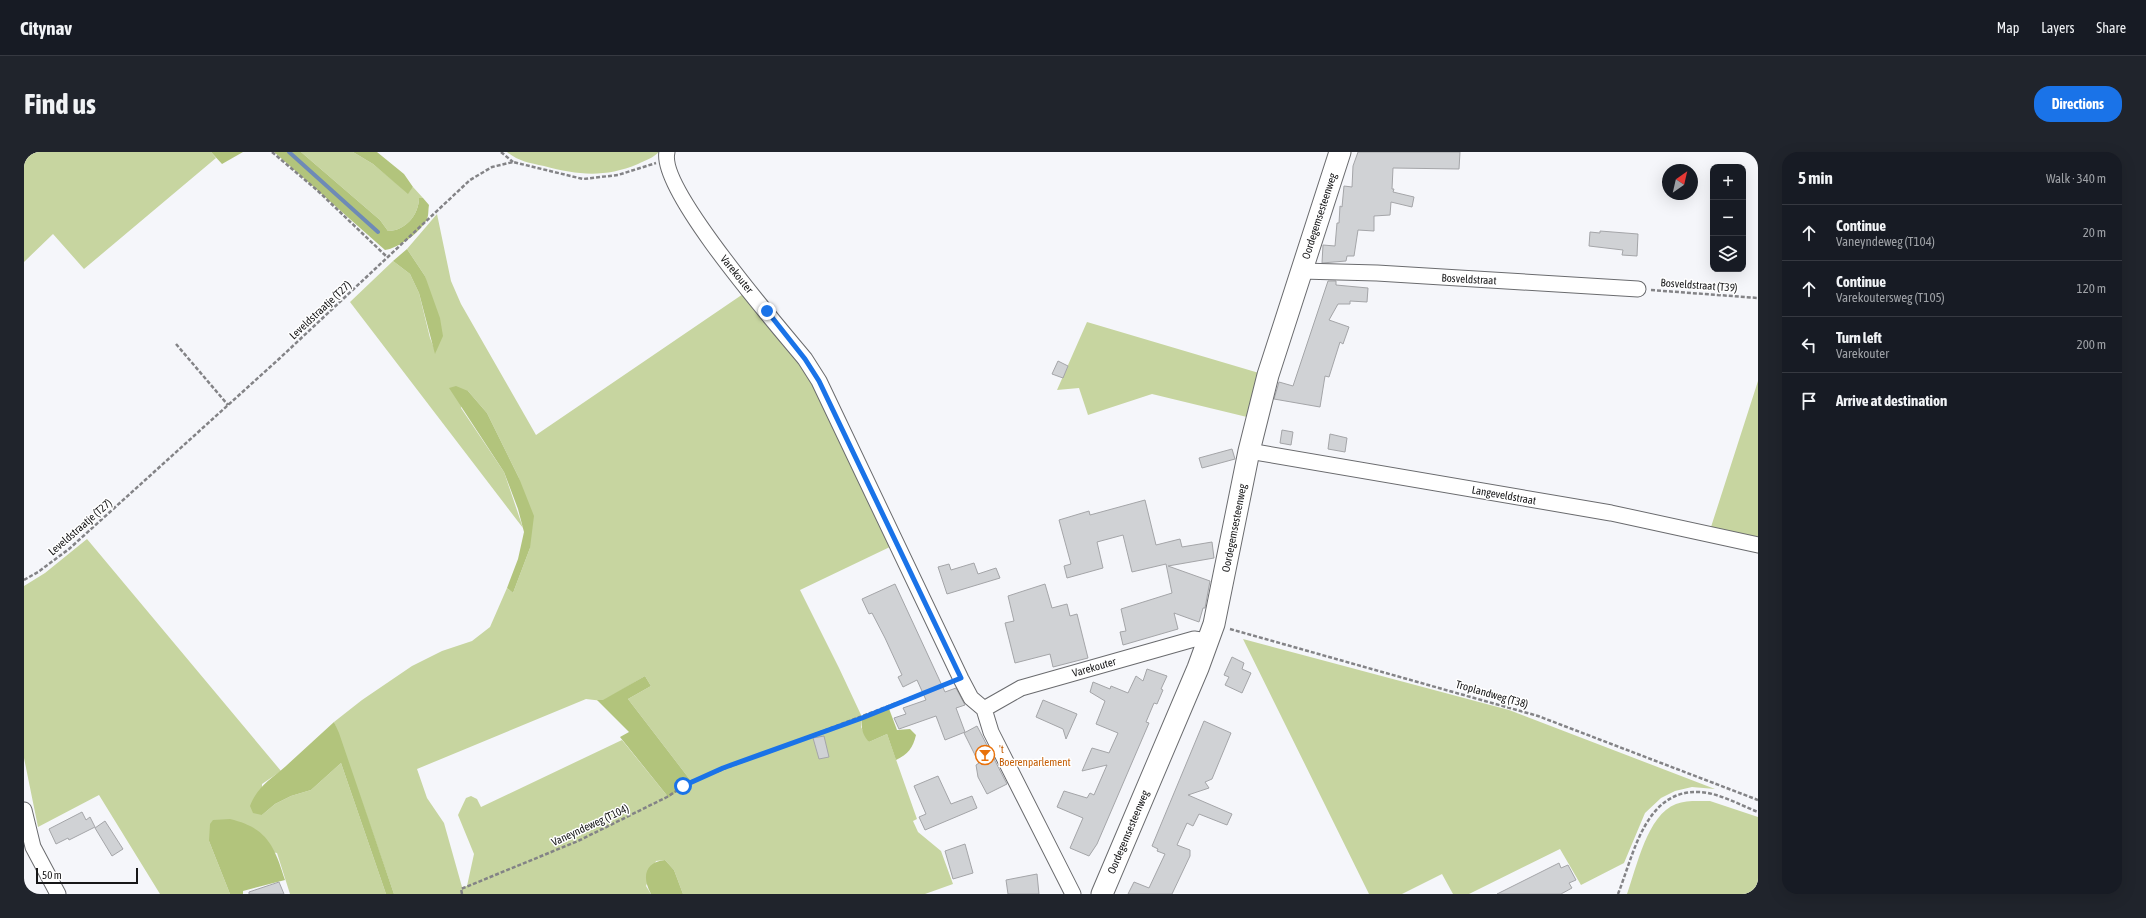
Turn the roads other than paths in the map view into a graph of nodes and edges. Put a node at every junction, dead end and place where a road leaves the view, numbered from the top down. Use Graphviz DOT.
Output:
graph roads {
  1 [pos="1340,152"];
  2 [pos="666,156"];
  3 [pos="1301,271"];
  4 [pos="1638,289"];
  5 [pos="1249,451"];
  6 [pos="1758,545"];
  7 [pos="1211,633"];
  8 [pos="984,709"];
  9 [pos="24,810"];
  10 [pos="58,894"];
  11 [pos="1073,894"];
  12 [pos="1102,894"];
  1 -- 3 [label="street, Oordegemsesteenweg"];
  2 -- 8 [label="street, Varekouter"];
  3 -- 4 [label="street, Bosveldstraat"];
  3 -- 5 [label="street, Oordegemsesteenweg"];
  5 -- 6 [label="street, Langeveldstraat"];
  5 -- 7 [label="street, Oordegemsesteenweg"];
  7 -- 8 [label="street, Varekouter"];
  7 -- 12 [label="street, Oordegemsesteenweg"];
  8 -- 11 [label="street, Varekouter"];
  9 -- 10 [label="street"];
}
